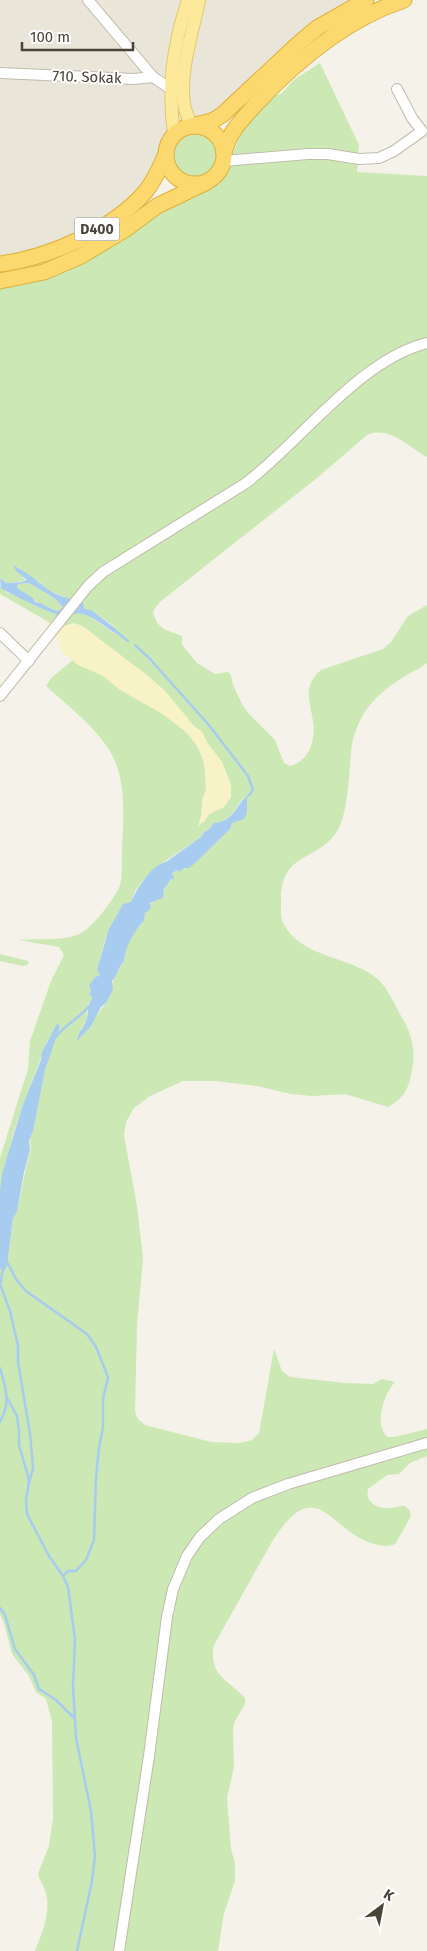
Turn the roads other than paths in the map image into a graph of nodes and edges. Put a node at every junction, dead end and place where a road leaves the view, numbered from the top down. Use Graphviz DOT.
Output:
graph roads {
  1 [pos="188,0"];
  2 [pos="199,0"];
  3 [pos="366,0"];
  4 [pos="404,0"];
  5 [pos="91,2"];
  6 [pos="0,73"];
  7 [pos="153,77"];
  8 [pos="171,89"];
  9 [pos="398,89"];
  10 [pos="191,126"];
  11 [pos="424,134"];
  12 [pos="174,135"];
  13 [pos="166,154"];
  14 [pos="224,157"];
  15 [pos="207,182"];
  16 [pos="0,264"];
  17 [pos="0,281"];
  18 [pos="427,343"];
  19 [pos="0,633"];
  20 [pos="29,661"];
  21 [pos="0,696"];
  22 [pos="427,1443"];
  23 [pos="119,1951"];
  1 -- 8 [label="main road"];
  2 -- 10 [label="main road"];
  3 -- 10 [label="highway"];
  4 -- 14 [label="highway"];
  5 -- 7 [label="street"];
  6 -- 7 [label="street, 710. Sokak"];
  7 -- 8 [label="street"];
  8 -- 12 [label="main road"];
  9 -- 11 [label="street"];
  10 -- 12 [label="highway"];
  10 -- 14 [label="highway"];
  11 -- 14 [label="street"];
  12 -- 13 [label="highway"];
  13 -- 15 [label="highway"];
  13 -- 16 [label="highway, D400"];
  14 -- 15 [label="highway"];
  15 -- 17 [label="highway"];
  18 -- 20 [label="street"];
  19 -- 20 [label="street"];
  20 -- 21 [label="street"];
  22 -- 23 [label="street"];
}
